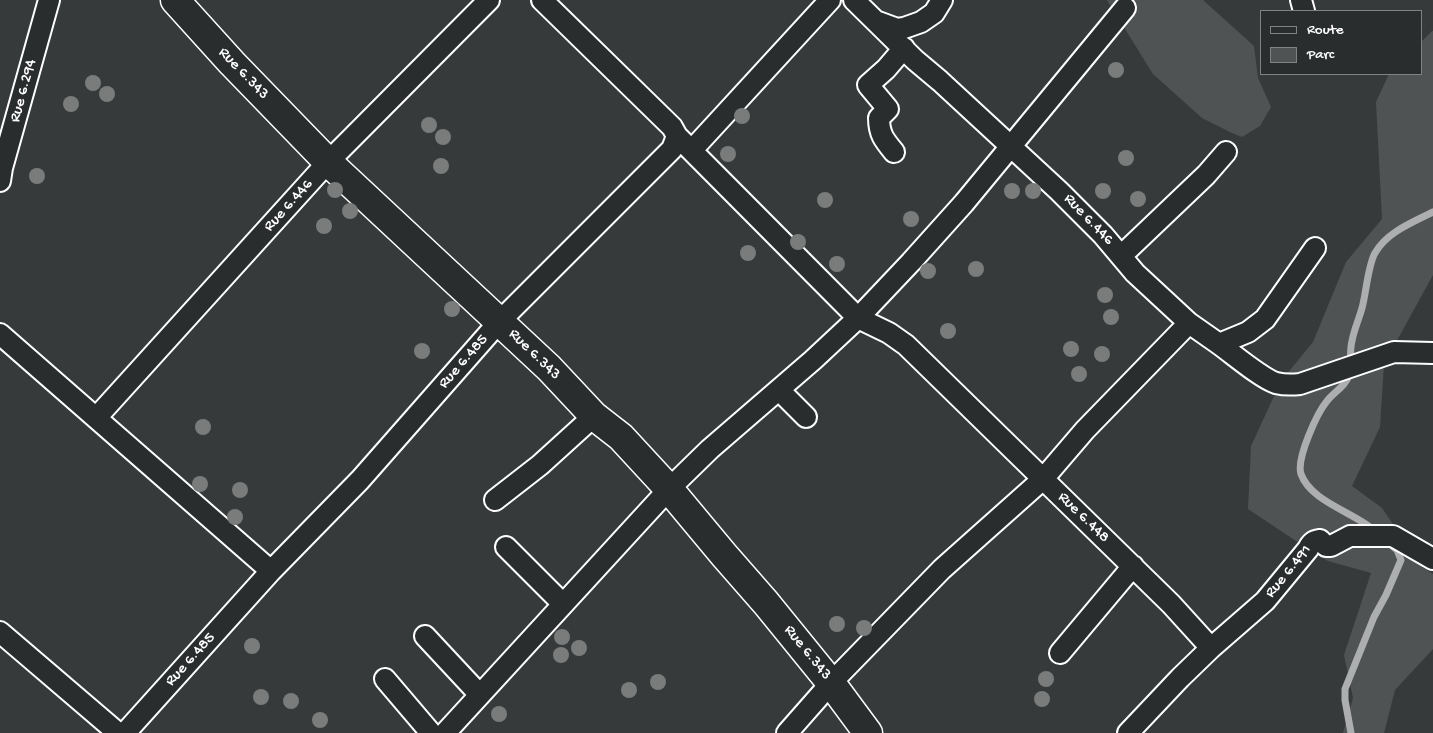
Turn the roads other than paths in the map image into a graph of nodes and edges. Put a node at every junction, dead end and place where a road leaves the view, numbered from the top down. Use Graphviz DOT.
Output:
graph roads {
  1 [pos="49,0"];
  2 [pos="174,0"];
  3 [pos="489,0"];
  4 [pos="542,0"];
  5 [pos="830,0"];
  6 [pos="854,0"];
  7 [pos="942,0"];
  8 [pos="1125,8"];
  9 [pos="878,22"];
  10 [pos="921,22"];
  11 [pos="910,54"];
  12 [pos="677,136"];
  13 [pos="1010,147"];
  14 [pos="692,150"];
  15 [pos="894,152"];
  16 [pos="1226,152"];
  17 [pos="328,162"];
  18 [pos="0,181"];
  19 [pos="1315,248"];
  20 [pos="1121,256"];
  21 [pos="858,318"];
  22 [pos="499,322"];
  23 [pos="1189,323"];
  24 [pos="0,334"];
  25 [pos="1219,344"];
  26 [pos="1433,353"];
  27 [pos="778,390"];
  28 [pos="594,416"];
  29 [pos="806,417"];
  30 [pos="96,418"];
  31 [pos="1043,479"];
  32 [pos="669,489"];
  33 [pos="495,500"];
  34 [pos="506,546"];
  35 [pos="1433,559"];
  36 [pos="1133,566"];
  37 [pos="270,571"];
  38 [pos="563,604"];
  39 [pos="0,632"];
  40 [pos="425,636"];
  41 [pos="1211,648"];
  42 [pos="1060,653"];
  43 [pos="385,679"];
  44 [pos="831,683"];
  45 [pos="480,695"];
  46 [pos="118,733"];
  47 [pos="125,733"];
  48 [pos="431,733"];
  49 [pos="445,733"];
  50 [pos="787,733"];
  51 [pos="868,733"];
  52 [pos="1128,733"];
  1 -- 18 [label="street, Rue 6.294"];
  2 -- 17 [label="street, Rue 6.343"];
  3 -- 17 [label="street, Rue 6.446"];
  4 -- 12 [label="street"];
  5 -- 14 [label="street"];
  6 -- 9 [label="street, Rue 6.446"];
  7 -- 10 [label="street"];
  8 -- 13 [label="street"];
  9 -- 10 [label="street"];
  9 -- 11 [label="street, Rue 6.446"];
  10 -- 11 [label="street"];
  11 -- 13 [label="street, Rue 6.446"];
  11 -- 15 [label="street"];
  12 -- 14 [label="street, Rue 6.448"];
  12 -- 22 [label="street, Rue 6.485"];
  13 -- 20 [label="street, Rue 6.446"];
  13 -- 21 [label="street"];
  14 -- 21 [label="street, Rue 6.448"];
  16 -- 20 [label="street"];
  17 -- 22 [label="street, Rue 6.343"];
  17 -- 30 [label="street, Rue 6.446"];
  19 -- 25 [label="street"];
  20 -- 23 [label="street, Rue 6.446"];
  21 -- 27 [label="street"];
  21 -- 31 [label="street, Rue 6.448"];
  22 -- 28 [label="street, Rue 6.343"];
  22 -- 37 [label="street, Rue 6.485"];
  23 -- 25 [label="street, Rue 6.446"];
  23 -- 31 [label="street"];
  24 -- 30 [label="street"];
  25 -- 26 [label="street, Rue 6.446"];
  27 -- 29 [label="street"];
  27 -- 32 [label="street"];
  28 -- 32 [label="street, Rue 6.343"];
  28 -- 33 [label="street"];
  30 -- 37 [label="street"];
  31 -- 36 [label="street, Rue 6.448"];
  31 -- 44 [label="street"];
  32 -- 38 [label="street"];
  32 -- 44 [label="street, Rue 6.343"];
  34 -- 38 [label="street"];
  35 -- 41 [label="street, Rue 6.491"];
  36 -- 41 [label="street, Rue 6.448"];
  36 -- 42 [label="street"];
  37 -- 47 [label="street, Rue 6.485"];
  38 -- 45 [label="street"];
  39 -- 46 [label="street"];
  40 -- 45 [label="street"];
  41 -- 52 [label="street"];
  43 -- 48 [label="street"];
  44 -- 50 [label="street"];
  44 -- 51 [label="street, Rue 6.343"];
  45 -- 49 [label="street"];
}
